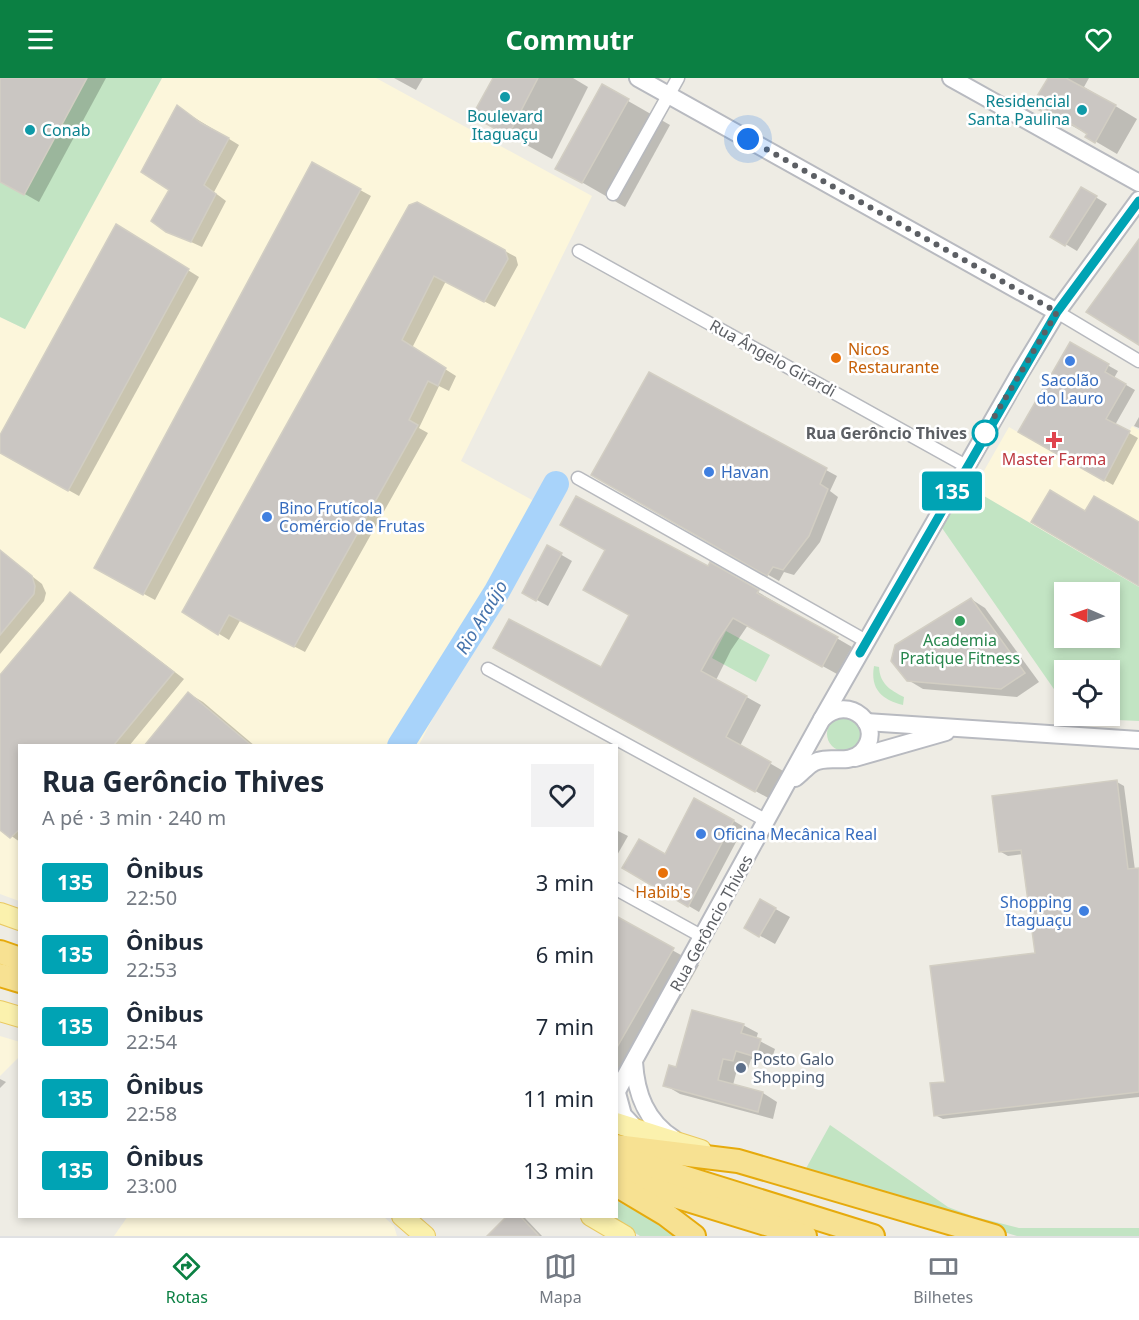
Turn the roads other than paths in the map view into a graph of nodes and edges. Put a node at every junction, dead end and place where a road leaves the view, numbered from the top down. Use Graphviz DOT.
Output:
graph roads {
  1 [pos="638,78"];
  2 [pos="678,78"];
  3 [pos="951,78"];
  4 [pos="669,95"];
  5 [pos="1139,183"];
  6 [pos="613,194"];
  7 [pos="1139,201"];
  8 [pos="579,251"];
  9 [pos="1057,312"];
  10 [pos="1139,361"];
  11 [pos="966,465"];
  12 [pos="578,478"];
  13 [pos="863,647"];
  14 [pos="488,669"];
  15 [pos="854,710"];
  16 [pos="866,722"];
  17 [pos="820,723"];
  18 [pos="955,730"];
  19 [pos="1139,740"];
  20 [pos="846,759"];
  21 [pos="788,785"];
  22 [pos="767,821"];
  23 [pos="618,890"];
  24 [pos="0,913"];
  25 [pos="18,919"];
  26 [pos="703,937"];
  27 [pos="0,952"];
  28 [pos="18,958"];
  29 [pos="0,975"];
  30 [pos="18,980"];
  31 [pos="0,1011"];
  32 [pos="18,1016"];
  33 [pos="634,1062"];
  34 [pos="618,1091"];
  35 [pos="618,1096"];
  36 [pos="618,1124"];
  37 [pos="638,1130"];
  38 [pos="679,1143"];
  39 [pos="618,1146"];
  40 [pos="618,1157"];
  41 [pos="738,1161"];
  42 [pos="618,1179"];
  43 [pos="618,1187"];
  44 [pos="404,1218"];
  45 [pos="594,1218"];
  46 [pos="959,1227"];
  47 [pos="421,1235"];
  48 [pos="625,1236"];
  49 [pos="694,1236"];
  50 [pos="805,1236"];
  51 [pos="873,1236"];
  52 [pos="979,1236"];
  53 [pos="994,1236"];
  1 -- 4 [label="main road"];
  2 -- 4 [label="street"];
  3 -- 5 [label="main road"];
  4 -- 6 [label="street"];
  4 -- 9 [label="main road"];
  7 -- 9 [label="main road"];
  8 -- 11 [label="street, Rua Ângelo Girardi"];
  9 -- 10 [label="street"];
  9 -- 11 [label="main road"];
  11 -- 13 [label="main road"];
  12 -- 13 [label="street"];
  13 -- 15 [label="main road"];
  13 -- 17 [label="main road, Rua Gerôncio Thives"];
  14 -- 22 [label="street"];
  15 -- 16 [label="main road"];
  15 -- 17 [label="main road"];
  16 -- 18 [label="main road"];
  16 -- 20 [label="main road"];
  17 -- 20 [label="main road"];
  17 -- 21 [label="main road, Rua Gerôncio Thives"];
  18 -- 19 [label="main road"];
  18 -- 20 [label="main road"];
  20 -- 21 [label="main road"];
  21 -- 22 [label="main road, Rua Gerôncio Thives"];
  22 -- 26 [label="main road, Rua Gerôncio Thives"];
  23 -- 26 [label="street"];
  24 -- 25 [label="main road"];
  26 -- 33 [label="main road, Rua Gerôncio Thives"];
  27 -- 28 [label="highway"];
  29 -- 30 [label="highway"];
  31 -- 32 [label="main road"];
  33 -- 34 [label="main road, Rua Gerôncio Thives"];
  33 -- 38 [label="main road"];
  35 -- 37 [label="main road, Rua Gerôncio Thives"];
  36 -- 37 [label="main road"];
  37 -- 38 [label="main road"];
  38 -- 41 [label="main road"];
  39 -- 41 [label="highway"];
  40 -- 51 [label="highway"];
  41 -- 46 [label="highway"];
  42 -- 50 [label="highway"];
  43 -- 49 [label="highway"];
  44 -- 47 [label="main road"];
  45 -- 48 [label="main road"];
  46 -- 52 [label="highway"];
  46 -- 53 [label="highway"];
}
